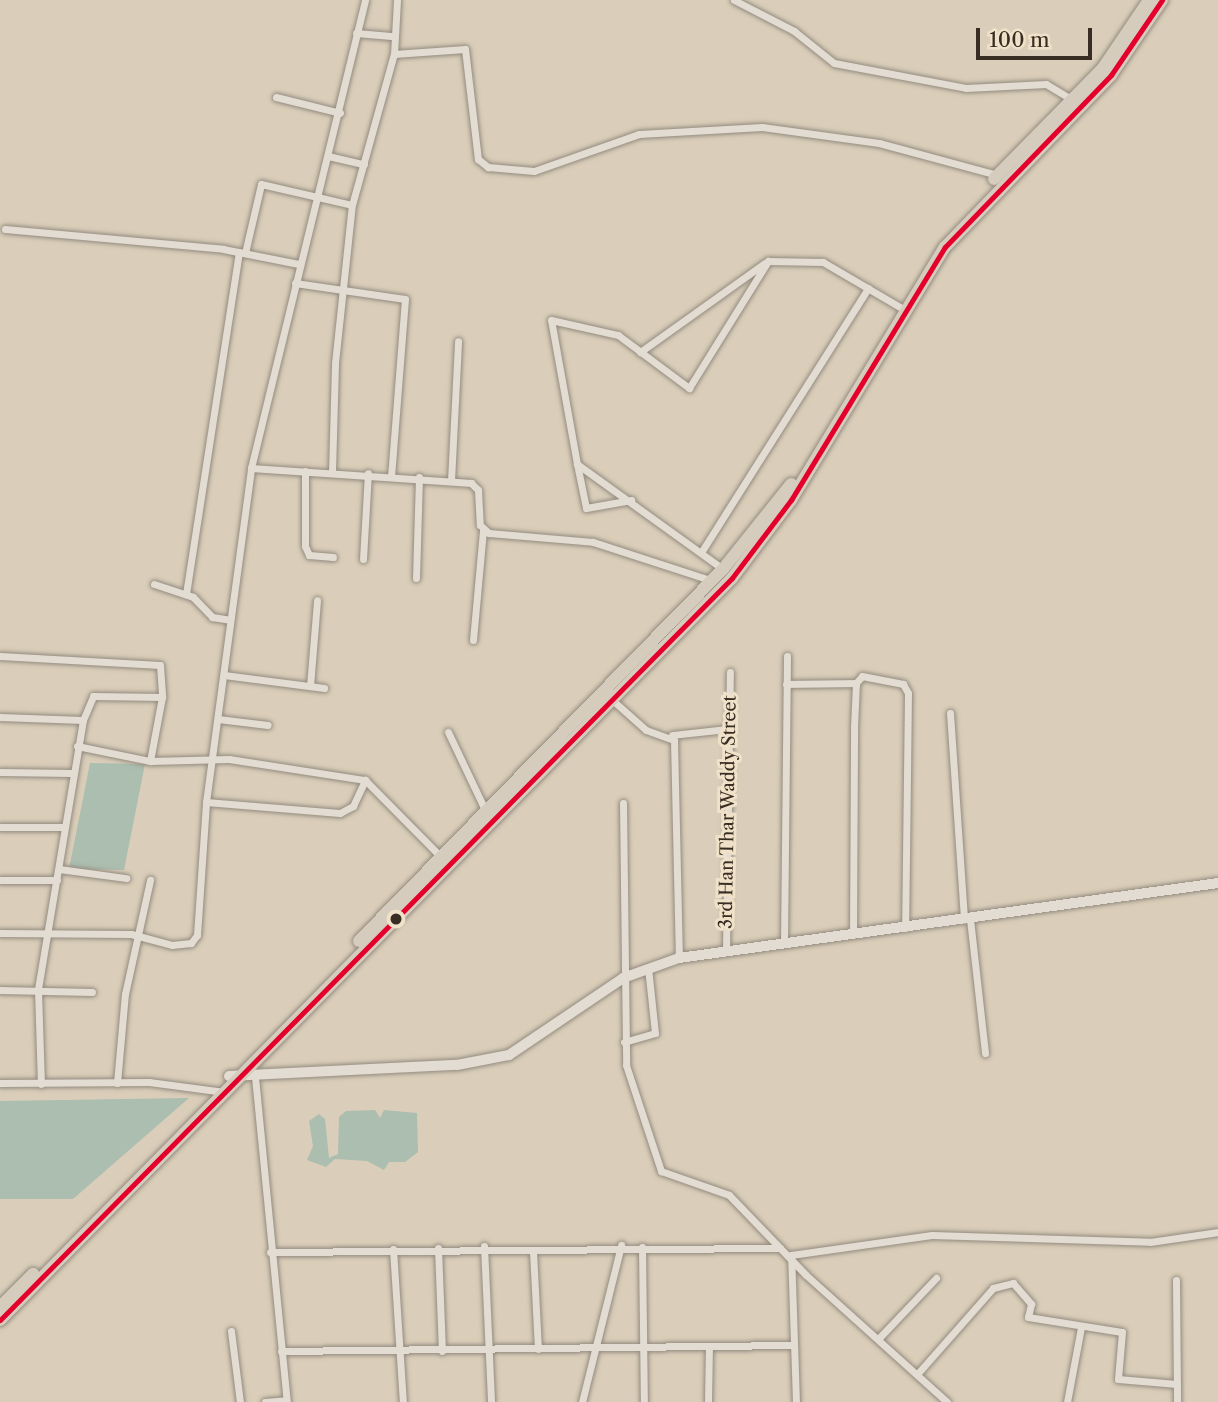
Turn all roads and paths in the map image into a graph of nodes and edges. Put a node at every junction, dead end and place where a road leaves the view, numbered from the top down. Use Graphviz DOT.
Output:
graph roads {
  1 [pos="365,0"];
  2 [pos="397,0"];
  3 [pos="734,0"];
  4 [pos="1149,0"];
  5 [pos="1161,0"];
  6 [pos="356,33"];
  7 [pos="391,36"];
  8 [pos="394,54"];
  9 [pos="276,97"];
  10 [pos="1079,104"];
  11 [pos="340,113"];
  12 [pos="328,156"];
  13 [pos="364,164"];
  14 [pos="998,175"];
  15 [pos="318,194"];
  16 [pos="352,205"];
  17 [pos="5,229"];
  18 [pos="242,253"];
  19 [pos="768,261"];
  20 [pos="299,264"];
  21 [pos="295,283"];
  22 [pos="868,288"];
  23 [pos="345,290"];
  24 [pos="899,307"];
  25 [pos="457,341"];
  26 [pos="640,352"];
  27 [pos="577,464"];
  28 [pos="251,468"];
  29 [pos="305,471"];
  30 [pos="332,472"];
  31 [pos="368,473"];
  32 [pos="391,475"];
  33 [pos="419,477"];
  34 [pos="451,481"];
  35 [pos="631,500"];
  36 [pos="483,530"];
  37 [pos="702,551"];
  38 [pos="333,557"];
  39 [pos="363,559"];
  40 [pos="723,569"];
  41 [pos="416,578"];
  42 [pos="154,584"];
  43 [pos="717,584"];
  44 [pos="186,594"];
  45 [pos="317,600"];
  46 [pos="230,620"];
  47 [pos="473,639"];
  48 [pos="0,656"];
  49 [pos="787,656"];
  50 [pos="730,673"];
  51 [pos="224,675"];
  52 [pos="856,683"];
  53 [pos="786,684"];
  54 [pos="310,686"];
  55 [pos="324,688"];
  56 [pos="608,696"];
  57 [pos="162,697"];
  58 [pos="950,713"];
  59 [pos="0,717"];
  60 [pos="218,719"];
  61 [pos="83,720"];
  62 [pos="268,725"];
  63 [pos="726,729"];
  64 [pos="448,733"];
  65 [pos="672,735"];
  66 [pos="77,746"];
  67 [pos="213,760"];
  68 [pos="150,761"];
  69 [pos="0,772"];
  70 [pos="71,773"];
  71 [pos="365,780"];
  72 [pos="206,802"];
  73 [pos="623,803"];
  74 [pos="487,814"];
  75 [pos="0,827"];
  76 [pos="63,827"];
  77 [pos="443,858"];
  78 [pos="59,869"];
  79 [pos="126,878"];
  80 [pos="0,880"];
  81 [pos="57,880"];
  82 [pos="150,880"];
  83 [pos="1218,883"];
  84 [pos="967,920"];
  85 [pos="905,928"];
  86 [pos="47,932"];
  87 [pos="0,933"];
  88 [pos="853,935"];
  89 [pos="141,936"];
  90 [pos="784,943"];
  91 [pos="726,951"];
  92 [pos="679,958"];
  93 [pos="648,967"];
  94 [pos="624,978"];
  95 [pos="0,990"];
  96 [pos="38,990"];
  97 [pos="92,992"];
  98 [pos="624,1042"];
  99 [pos="985,1053"];
  100 [pos="234,1077"];
  101 [pos="256,1077"];
  102 [pos="0,1083"];
  103 [pos="117,1083"];
  104 [pos="41,1084"];
  105 [pos="219,1091"];
  106 [pos="1218,1233"];
  107 [pos="621,1245"];
  108 [pos="484,1246"];
  109 [pos="642,1247"];
  110 [pos="438,1248"];
  111 [pos="780,1248"];
  112 [pos="393,1249"];
  113 [pos="533,1251"];
  114 [pos="270,1252"];
  115 [pos="792,1255"];
  116 [pos="936,1279"];
  117 [pos="1176,1280"];
  118 [pos="0,1307"];
  119 [pos="0,1320"];
  120 [pos="1081,1327"];
  121 [pos="231,1331"];
  122 [pos="879,1338"];
  123 [pos="794,1345"];
  124 [pos="709,1346"];
  125 [pos="591,1348"];
  126 [pos="645,1348"];
  127 [pos="538,1349"];
  128 [pos="442,1350"];
  129 [pos="489,1350"];
  130 [pos="281,1351"];
  131 [pos="401,1353"];
  132 [pos="919,1372"];
  133 [pos="1177,1384"];
  134 [pos="286,1401"];
  135 [pos="240,1402"];
  136 [pos="265,1402"];
  137 [pos="403,1402"];
  138 [pos="491,1402"];
  139 [pos="582,1402"];
  140 [pos="644,1402"];
  141 [pos="708,1402"];
  142 [pos="796,1402"];
  143 [pos="947,1402"];
  144 [pos="1067,1402"];
  145 [pos="1177,1402"];
  1 -- 6 [label="street"];
  2 -- 7 [label="street"];
  3 -- 10 [label="street"];
  4 -- 10 [label="highway"];
  5 -- 10 [label="highway"];
  6 -- 7 [label="street"];
  6 -- 11 [label="street"];
  7 -- 8 [label="street"];
  8 -- 13 [label="street"];
  8 -- 14 [label="street"];
  9 -- 11 [label="street"];
  10 -- 14 [label="highway"];
  10 -- 24 [label="highway"];
  11 -- 12 [label="street"];
  12 -- 13 [label="street"];
  12 -- 15 [label="street"];
  13 -- 16 [label="street"];
  14 -- 24 [label="highway"];
  15 -- 16 [label="street"];
  15 -- 18 [label="street"];
  15 -- 20 [label="street"];
  16 -- 23 [label="street"];
  17 -- 18 [label="street"];
  18 -- 20 [label="street"];
  18 -- 44 [label="street"];
  19 -- 22 [label="street"];
  19 -- 26 [label="street"];
  19 -- 26 [label="street"];
  20 -- 21 [label="street"];
  21 -- 23 [label="street"];
  21 -- 28 [label="street"];
  22 -- 24 [label="street"];
  22 -- 37 [label="street"];
  23 -- 30 [label="street"];
  23 -- 32 [label="street"];
  24 -- 40 [label="highway"];
  24 -- 43 [label="highway"];
  25 -- 34 [label="street"];
  26 -- 27 [label="street"];
  27 -- 35 [label="street"];
  27 -- 35 [label="street"];
  28 -- 29 [label="street"];
  28 -- 46 [label="street"];
  29 -- 30 [label="street"];
  29 -- 38 [label="street"];
  30 -- 31 [label="street"];
  31 -- 32 [label="street"];
  31 -- 39 [label="street"];
  32 -- 33 [label="street"];
  33 -- 34 [label="street"];
  33 -- 41 [label="street"];
  34 -- 36 [label="street"];
  35 -- 37 [label="street"];
  36 -- 43 [label="street"];
  36 -- 47 [label="street"];
  37 -- 40 [label="street"];
  40 -- 43 [label="highway"];
  42 -- 44 [label="street"];
  43 -- 56 [label="highway"];
  44 -- 46 [label="street"];
  45 -- 54 [label="street"];
  46 -- 51 [label="street"];
  48 -- 57 [label="street"];
  49 -- 53 [label="street"];
  50 -- 63 [label="street, 3rd Han Thar Waddy Street"];
  51 -- 54 [label="street"];
  51 -- 60 [label="street"];
  52 -- 53 [label="street"];
  52 -- 85 [label="street"];
  52 -- 88 [label="street"];
  53 -- 90 [label="street"];
  54 -- 55 [label="street"];
  56 -- 65 [label="street"];
  56 -- 74 [label="highway"];
  56 -- 100 [label="highway"];
  57 -- 61 [label="street"];
  57 -- 68 [label="street"];
  58 -- 84 [label="street"];
  59 -- 61 [label="street"];
  60 -- 62 [label="street"];
  60 -- 67 [label="street"];
  61 -- 66 [label="street"];
  63 -- 65 [label="street"];
  63 -- 91 [label="street, 3rd Han Thar Waddy Street"];
  64 -- 74 [label="street"];
  65 -- 92 [label="street"];
  66 -- 68 [label="street"];
  66 -- 70 [label="street"];
  67 -- 68 [label="street"];
  67 -- 71 [label="street"];
  67 -- 72 [label="street"];
  69 -- 70 [label="street"];
  70 -- 76 [label="street"];
  71 -- 72 [label="street"];
  71 -- 77 [label="street"];
  72 -- 89 [label="street"];
  73 -- 94 [label="street"];
  74 -- 77 [label="highway"];
  75 -- 76 [label="street"];
  76 -- 78 [label="street"];
  77 -- 100 [label="highway"];
  78 -- 79 [label="street"];
  78 -- 81 [label="street"];
  80 -- 81 [label="street"];
  81 -- 86 [label="street"];
  82 -- 89 [label="street"];
  83 -- 84 [label="street"];
  84 -- 85 [label="street"];
  84 -- 99 [label="street"];
  85 -- 88 [label="street"];
  86 -- 87 [label="street"];
  86 -- 89 [label="street"];
  86 -- 96 [label="street"];
  88 -- 90 [label="street"];
  89 -- 103 [label="street"];
  90 -- 91 [label="street"];
  91 -- 92 [label="street"];
  92 -- 93 [label="street"];
  93 -- 94 [label="street"];
  93 -- 98 [label="street"];
  94 -- 98 [label="street"];
  94 -- 101 [label="street"];
  95 -- 96 [label="street"];
  96 -- 97 [label="street"];
  96 -- 104 [label="street"];
  98 -- 111 [label="street"];
  100 -- 101 [label="street"];
  100 -- 105 [label="highway"];
  101 -- 114 [label="street"];
  102 -- 104 [label="street"];
  103 -- 104 [label="street"];
  103 -- 105 [label="street"];
  105 -- 118 [label="highway"];
  105 -- 119 [label="highway"];
  106 -- 115 [label="street"];
  107 -- 109 [label="street"];
  107 -- 113 [label="street"];
  107 -- 125 [label="street"];
  108 -- 110 [label="street"];
  108 -- 113 [label="street"];
  108 -- 129 [label="street"];
  109 -- 111 [label="street"];
  109 -- 126 [label="street"];
  110 -- 112 [label="street"];
  110 -- 128 [label="street"];
  111 -- 115 [label="street"];
  112 -- 114 [label="street"];
  112 -- 131 [label="street"];
  113 -- 127 [label="street"];
  114 -- 130 [label="street"];
  115 -- 122 [label="street"];
  115 -- 123 [label="street"];
  116 -- 122 [label="street"];
  117 -- 133 [label="street"];
  120 -- 132 [label="street"];
  120 -- 133 [label="street"];
  120 -- 144 [label="street"];
  121 -- 135 [label="street"];
  122 -- 132 [label="street"];
  123 -- 124 [label="street"];
  123 -- 142 [label="street"];
  124 -- 126 [label="street"];
  124 -- 141 [label="street"];
  125 -- 126 [label="street"];
  125 -- 127 [label="street"];
  125 -- 139 [label="street"];
  126 -- 140 [label="street"];
  127 -- 129 [label="street"];
  128 -- 129 [label="street"];
  128 -- 131 [label="street"];
  129 -- 138 [label="street"];
  130 -- 131 [label="street"];
  130 -- 134 [label="street"];
  131 -- 137 [label="street"];
  132 -- 143 [label="street"];
  133 -- 145 [label="street"];
  134 -- 136 [label="street"];
}
